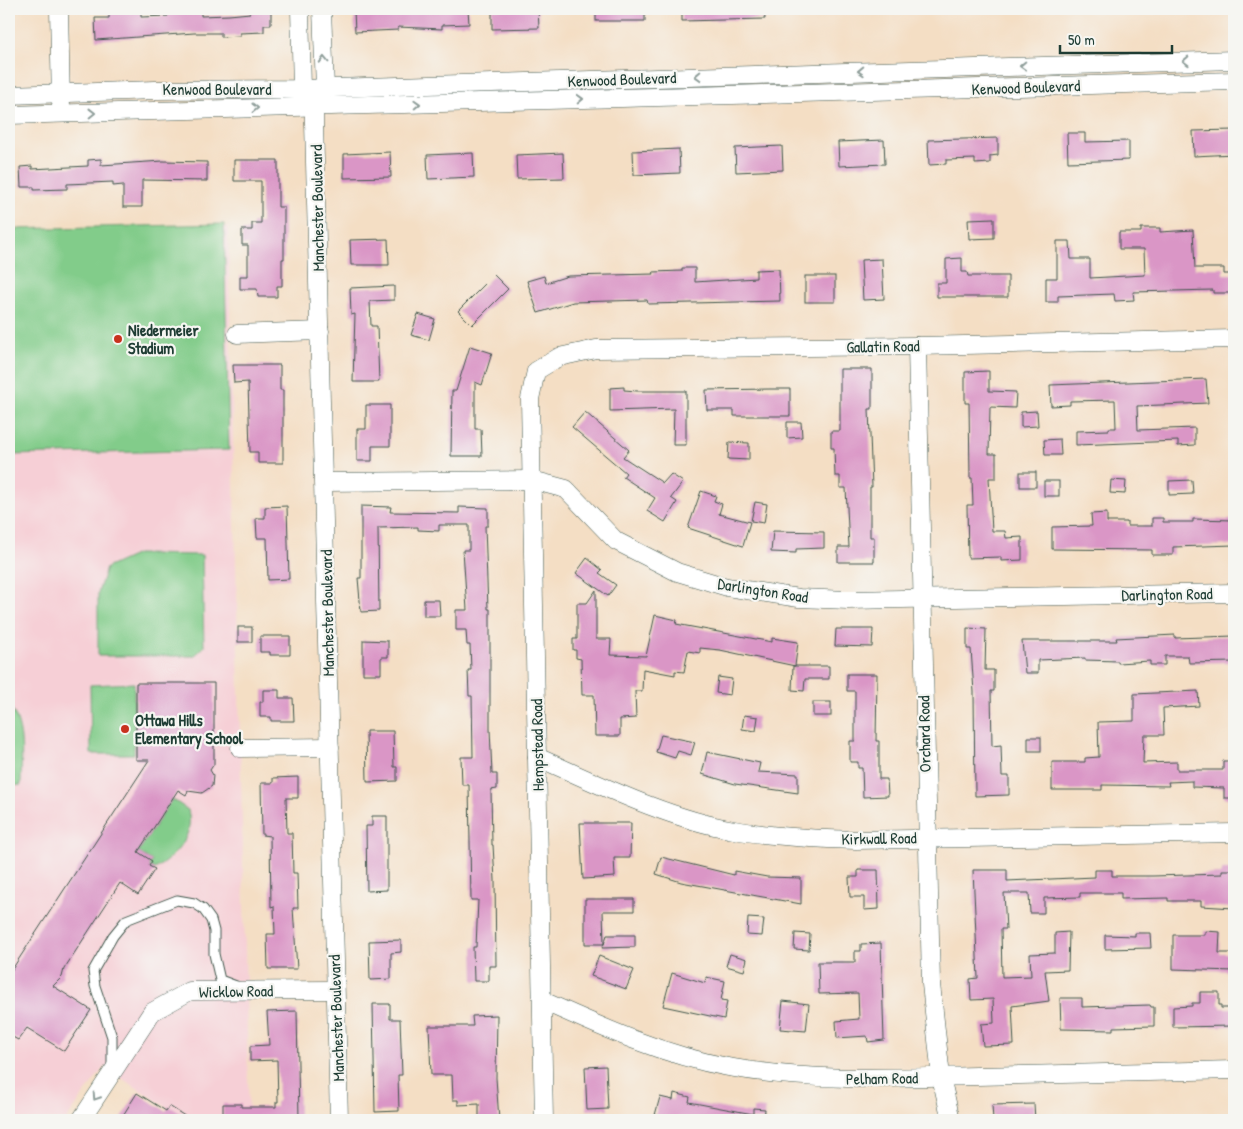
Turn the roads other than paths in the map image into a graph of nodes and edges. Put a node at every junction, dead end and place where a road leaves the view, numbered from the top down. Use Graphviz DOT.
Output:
graph roads {
  1 [pos="59,9"];
  2 [pos="300,9"];
  3 [pos="322,9"];
  4 [pos="1234,60"];
  5 [pos="1234,81"];
  6 [pos="302,88"];
  7 [pos="325,88"];
  8 [pos="60,93"];
  9 [pos="9,95"];
  10 [pos="314,106"];
  11 [pos="61,114"];
  12 [pos="9,116"];
  13 [pos="320,331"];
  14 [pos="237,334"];
  15 [pos="1234,339"];
  16 [pos="917,346"];
  17 [pos="536,371"];
  18 [pos="532,480"];
  19 [pos="324,482"];
  20 [pos="1234,593"];
  21 [pos="922,599"];
  22 [pos="330,747"];
  23 [pos="240,748"];
  24 [pos="537,757"];
  25 [pos="1234,833"];
  26 [pos="926,837"];
  27 [pos="335,990"];
  28 [pos="248,991"];
  29 [pos="543,1001"];
  30 [pos="1234,1070"];
  31 [pos="112,1074"];
  32 [pos="941,1077"];
  33 [pos="81,1120"];
  34 [pos="339,1120"];
  35 [pos="544,1120"];
  36 [pos="951,1120"];
  1 -- 8 [label="street"];
  2 -- 6 [label="street"];
  7 -- 3 [label="street, one-way"];
  4 -- 7 [label="street, Kenwood Boulevard, one-way"];
  10 -- 5 [label="street, Kenwood Boulevard, one-way"];
  6 -- 7 [label="street, Kenwood Boulevard"];
  6 -- 8 [label="street, Kenwood Boulevard"];
  6 -- 10 [label="street"];
  7 -- 10 [label="street"];
  8 -- 9 [label="street, Kenwood Boulevard"];
  8 -- 11 [label="street"];
  11 -- 10 [label="street, Kenwood Boulevard, one-way"];
  10 -- 13 [label="street, Manchester Boulevard"];
  11 -- 12 [label="street, Kenwood Boulevard"];
  13 -- 14 [label="street"];
  13 -- 19 [label="street, Manchester Boulevard"];
  15 -- 16 [label="street, Gallatin Road"];
  16 -- 17 [label="street, Gallatin Road"];
  16 -- 21 [label="street, Orchard Road"];
  17 -- 18 [label="street, Hempstead Road"];
  18 -- 19 [label="street, Darlington Road"];
  18 -- 21 [label="street, Darlington Road"];
  18 -- 24 [label="street, Hempstead Road"];
  19 -- 22 [label="street, Manchester Boulevard"];
  20 -- 21 [label="street, Darlington Road"];
  21 -- 26 [label="street, Orchard Road"];
  22 -- 23 [label="street"];
  22 -- 27 [label="street, Manchester Boulevard"];
  24 -- 26 [label="street, Kirkwall Road"];
  24 -- 29 [label="street, Hempstead Road"];
  25 -- 26 [label="street, Kirkwall Road"];
  26 -- 32 [label="street, Orchard Road"];
  27 -- 28 [label="street, Wicklow Road"];
  27 -- 34 [label="street, Manchester Boulevard"];
  28 -- 31 [label="street, Wicklow Road"];
  28 -- 31 [label="lane"];
  29 -- 32 [label="street, Pelham Road"];
  29 -- 35 [label="street, Hempstead Road"];
  30 -- 32 [label="street, Pelham Road"];
  31 -- 33 [label="street, Wicklow Road, one-way"];
  32 -- 36 [label="street, Orchard Road"];
}
